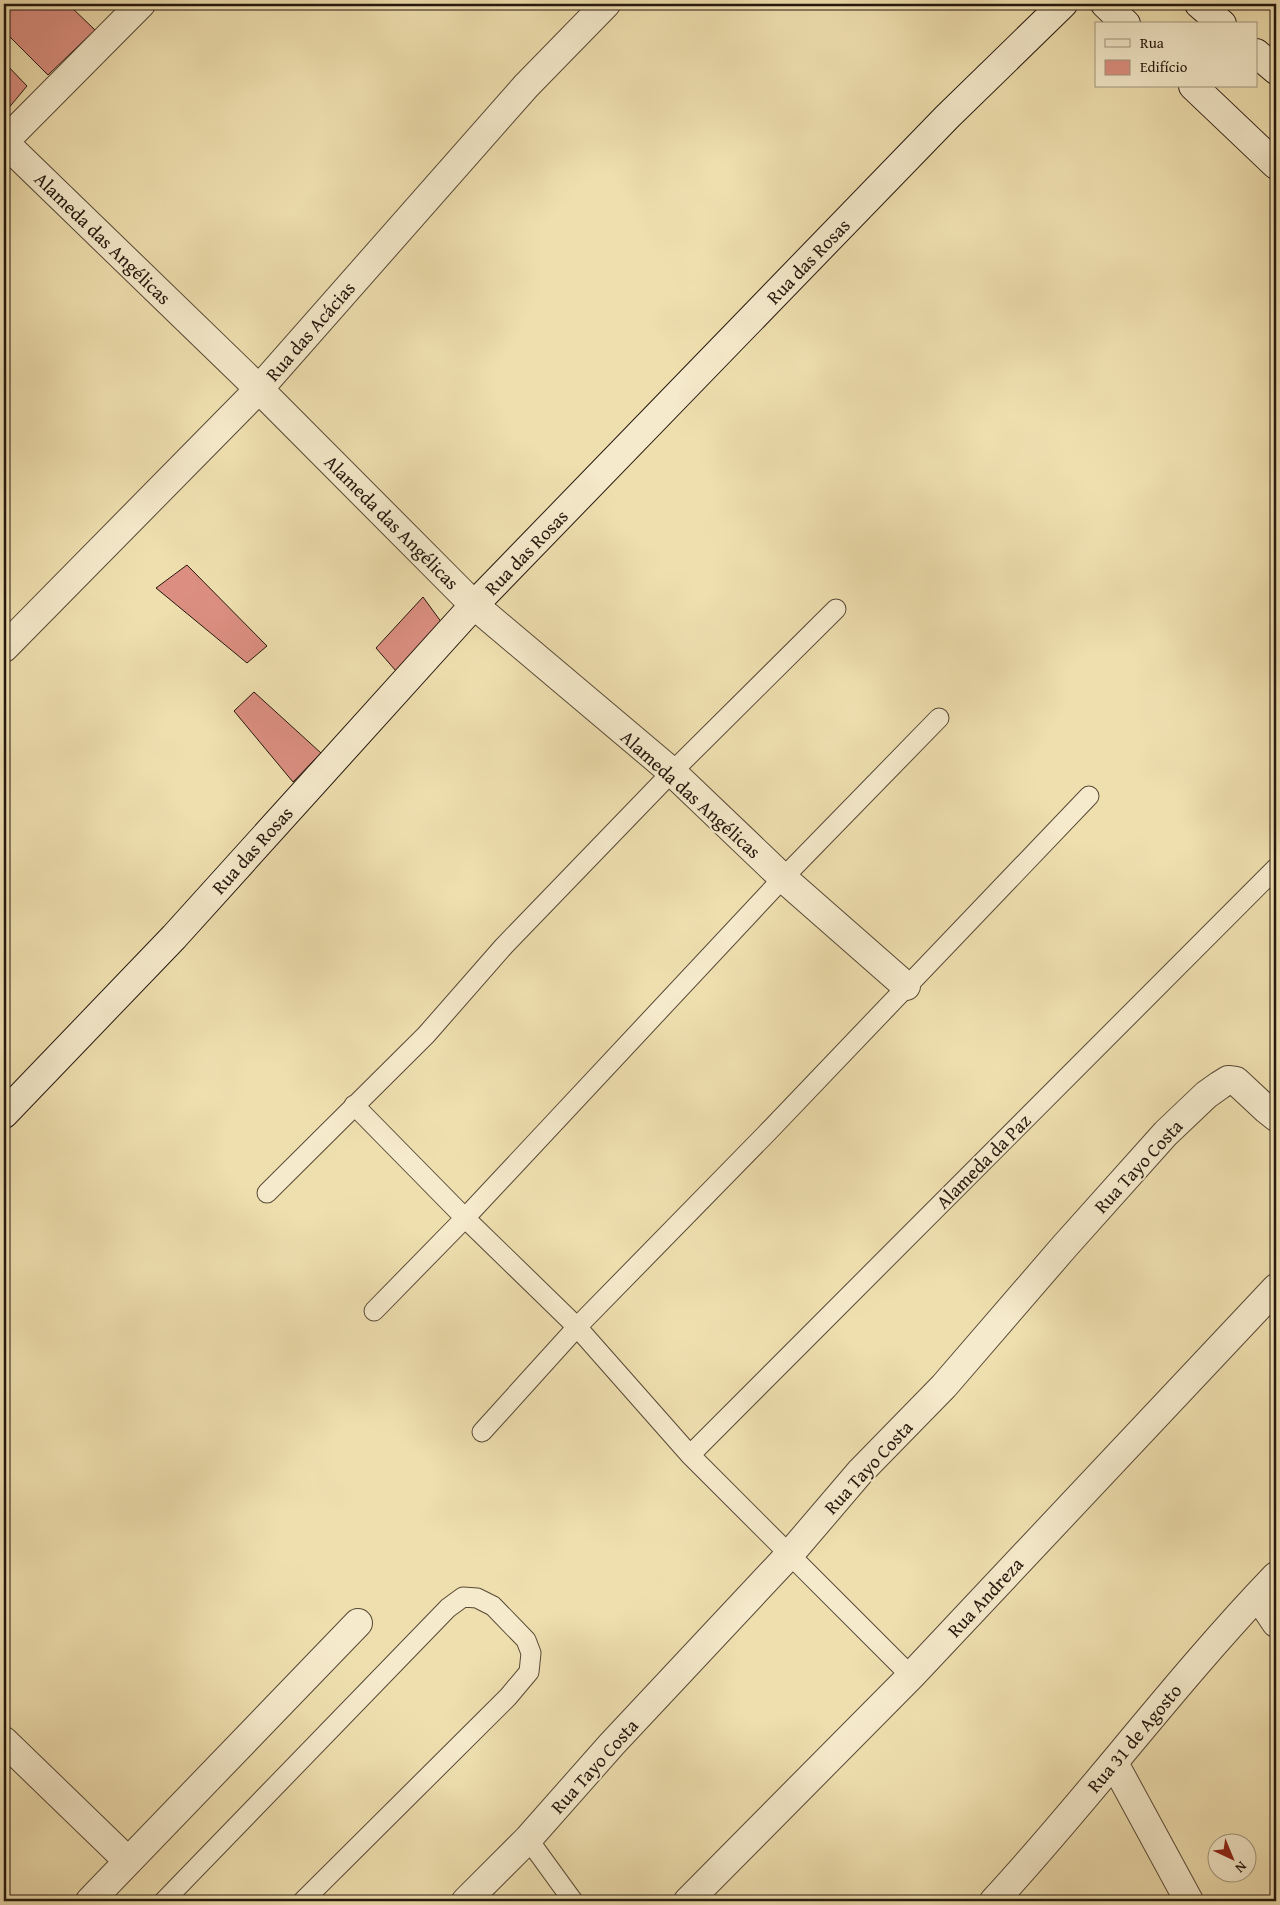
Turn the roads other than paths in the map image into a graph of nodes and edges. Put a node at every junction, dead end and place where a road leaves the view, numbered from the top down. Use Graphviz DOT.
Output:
graph roads {
  1 [pos="141,4"];
  2 [pos="606,4"];
  3 [pos="1064,4"];
  4 [pos="1105,4"];
  5 [pos="1199,4"];
  6 [pos="1124,22"];
  7 [pos="1220,22"];
  8 [pos="1258,55"];
  9 [pos="1276,70"];
  10 [pos="1195,88"];
  11 [pos="4,142"];
  12 [pos="1276,165"];
  13 [pos="259,389"];
  14 [pos="474,605"];
  15 [pos="836,609"];
  16 [pos="4,648"];
  17 [pos="939,718"];
  18 [pos="672,772"];
  19 [pos="1089,796"];
  20 [pos="1276,868"];
  21 [pos="783,878"];
  22 [pos="906,986"];
  23 [pos="354,1105"];
  24 [pos="4,1114"];
  25 [pos="1276,1117"];
  26 [pos="267,1193"];
  27 [pos="465,1218"];
  28 [pos="1276,1288"];
  29 [pos="374,1311"];
  30 [pos="578,1327"];
  31 [pos="482,1432"];
  32 [pos="690,1455"];
  33 [pos="790,1554"];
  34 [pos="1267,1586"];
  35 [pos="358,1623"];
  36 [pos="1276,1623"];
  37 [pos="911,1676"];
  38 [pos="4,1741"];
  39 [pos="1114,1763"];
  40 [pos="528,1839"];
  41 [pos="128,1861"];
  42 [pos="90,1901"];
  43 [pos="164,1901"];
  44 [pos="303,1901"];
  45 [pos="466,1901"];
  46 [pos="573,1901"];
  47 [pos="688,1901"];
  48 [pos="994,1901"];
  49 [pos="1189,1901"];
  1 -- 11 [label="street"];
  2 -- 13 [label="street, Rua das Acácias"];
  3 -- 14 [label="street, Rua das Rosas"];
  4 -- 6 [label="street"];
  5 -- 7 [label="street"];
  8 -- 9 [label="street"];
  10 -- 12 [label="street"];
  11 -- 13 [label="street, Alameda das Angélicas"];
  13 -- 14 [label="street, Alameda das Angélicas"];
  13 -- 16 [label="street, Rua das Acácias"];
  14 -- 18 [label="street, Alameda das Angélicas"];
  14 -- 24 [label="street, Rua das Rosas"];
  15 -- 18 [label="lane"];
  17 -- 21 [label="lane"];
  18 -- 21 [label="street, Alameda das Angélicas"];
  18 -- 23 [label="lane"];
  19 -- 22 [label="lane"];
  20 -- 32 [label="lane, Alameda da Paz"];
  21 -- 22 [label="street, Alameda das Angélicas"];
  21 -- 27 [label="lane"];
  22 -- 30 [label="lane"];
  23 -- 26 [label="lane"];
  23 -- 27 [label="lane"];
  25 -- 33 [label="street, Rua Tayo Costa"];
  27 -- 29 [label="lane"];
  27 -- 30 [label="lane"];
  28 -- 37 [label="street, Rua Andreza"];
  30 -- 31 [label="lane"];
  30 -- 32 [label="lane"];
  32 -- 33 [label="lane"];
  33 -- 37 [label="lane"];
  33 -- 40 [label="street, Rua Tayo Costa"];
  34 -- 36 [label="street"];
  34 -- 39 [label="street, Rua 31 de Agosto"];
  35 -- 41 [label="street"];
  37 -- 47 [label="street, Rua Andreza"];
  38 -- 41 [label="street"];
  39 -- 48 [label="street, Rua 31 de Agosto"];
  39 -- 49 [label="street"];
  40 -- 45 [label="street, Rua Tayo Costa"];
  40 -- 46 [label="lane"];
  41 -- 42 [label="street"];
  43 -- 44 [label="lane"];
}
